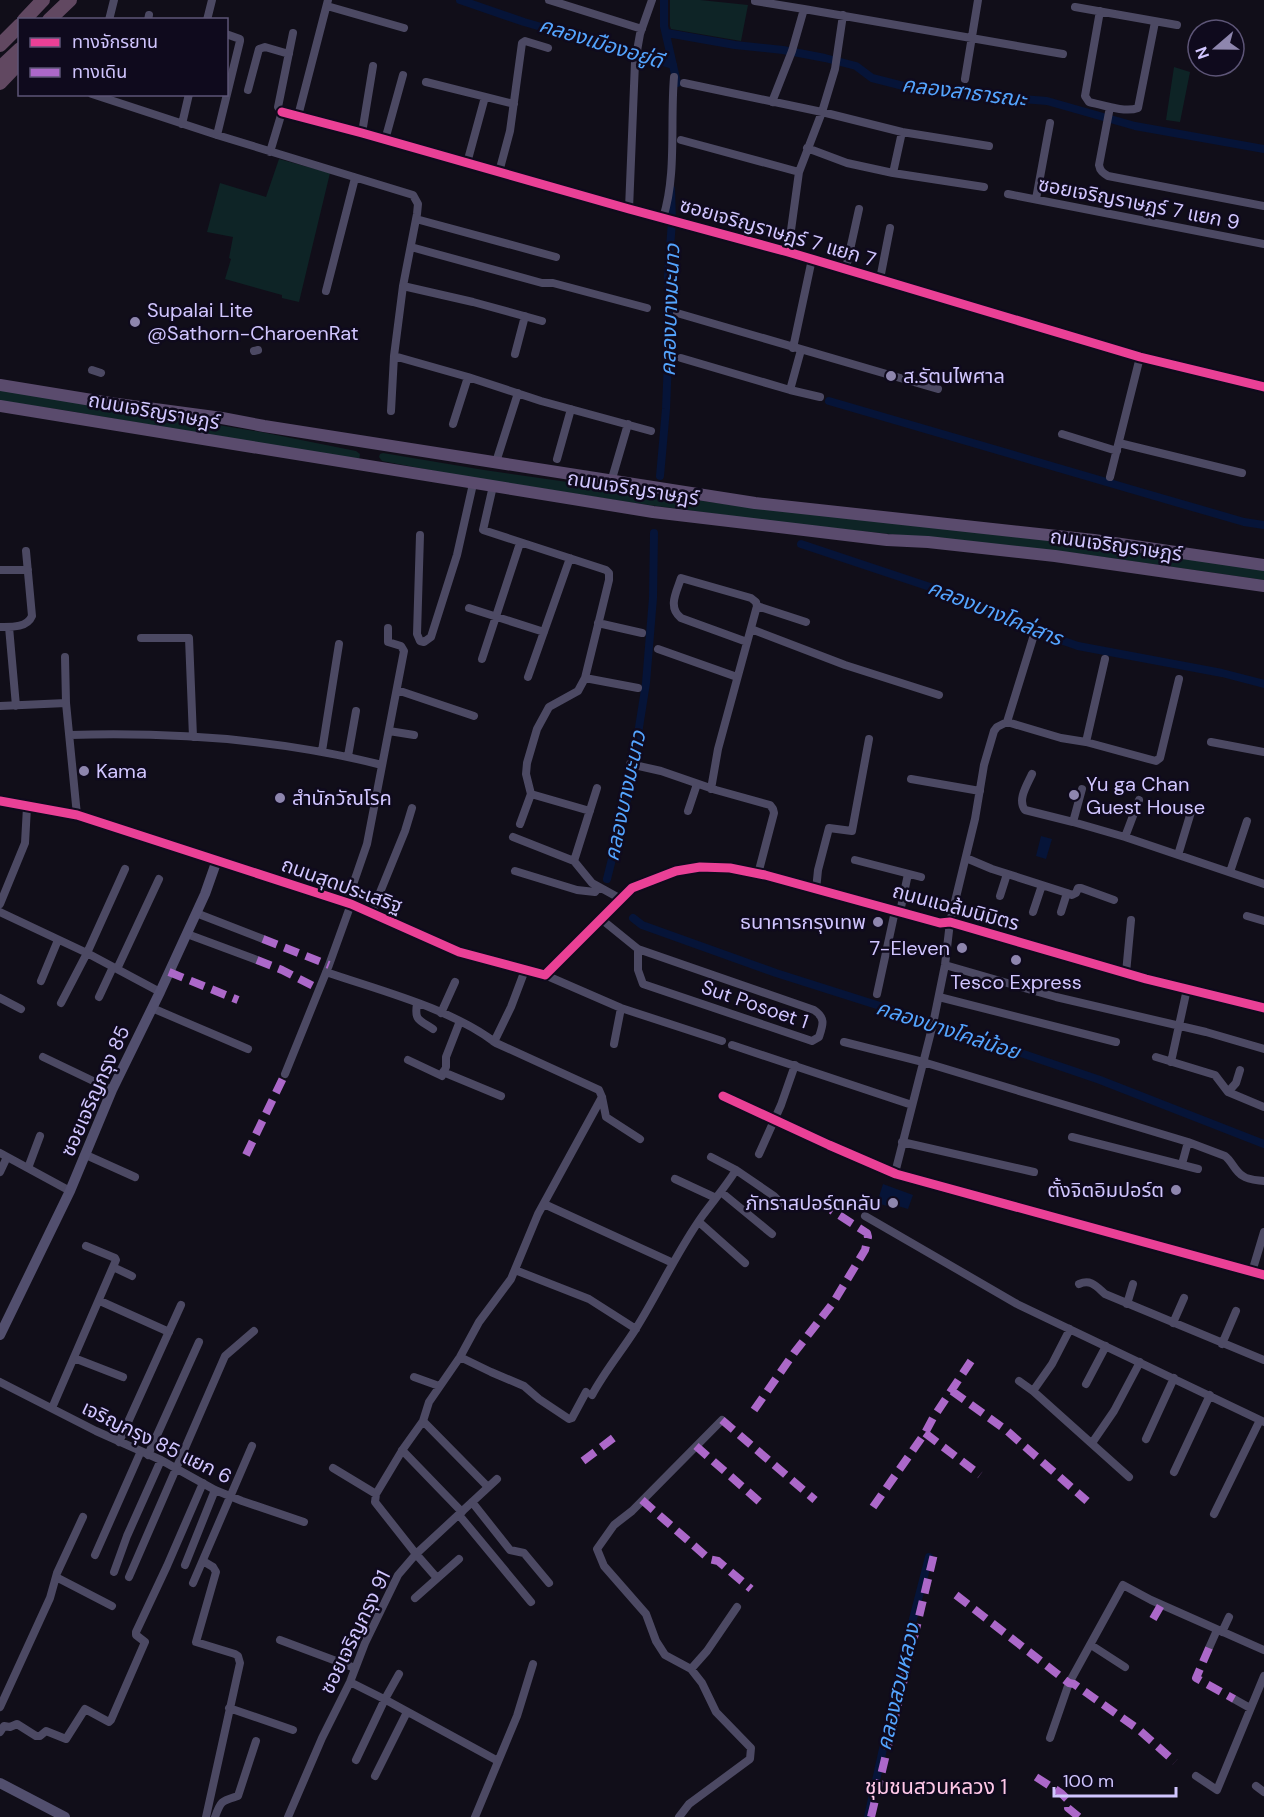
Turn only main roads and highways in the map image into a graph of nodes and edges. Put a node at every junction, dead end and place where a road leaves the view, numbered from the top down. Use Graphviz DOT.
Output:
graph roads {
  1 [pos="43,0"];
  2 [pos="70,0"];
  3 [pos="26,18"];
  4 [pos="51,18"];
  5 [pos="56,18"];
  6 [pos="18,27"];
  7 [pos="0,45"];
  8 [pos="18,51"];
  9 [pos="18,64"];
  10 [pos="0,67"];
  11 [pos="0,83"];
  12 [pos="0,385"];
  13 [pos="0,406"];
  14 [pos="367,442"];
  15 [pos="366,465"];
  16 [pos="1264,564"];
  17 [pos="1264,586"];
  1 -- 3 [label="highway"];
  2 -- 4 [label="highway"];
  2 -- 5 [label="highway"];
  6 -- 7 [label="highway"];
  8 -- 10 [label="highway, bridge"];
  9 -- 11 [label="highway, bridge"];
  12 -- 14 [label="main road, ถนนเจริญราษฎร์"];
  13 -- 15 [label="main road, ถนนเจริญราษฎร์"];
  14 -- 15 [label="main road"];
  14 -- 16 [label="main road, ถนนเจริญราษฎร์"];
  15 -- 17 [label="main road, ถนนเจริญราษฎร์"];
}
